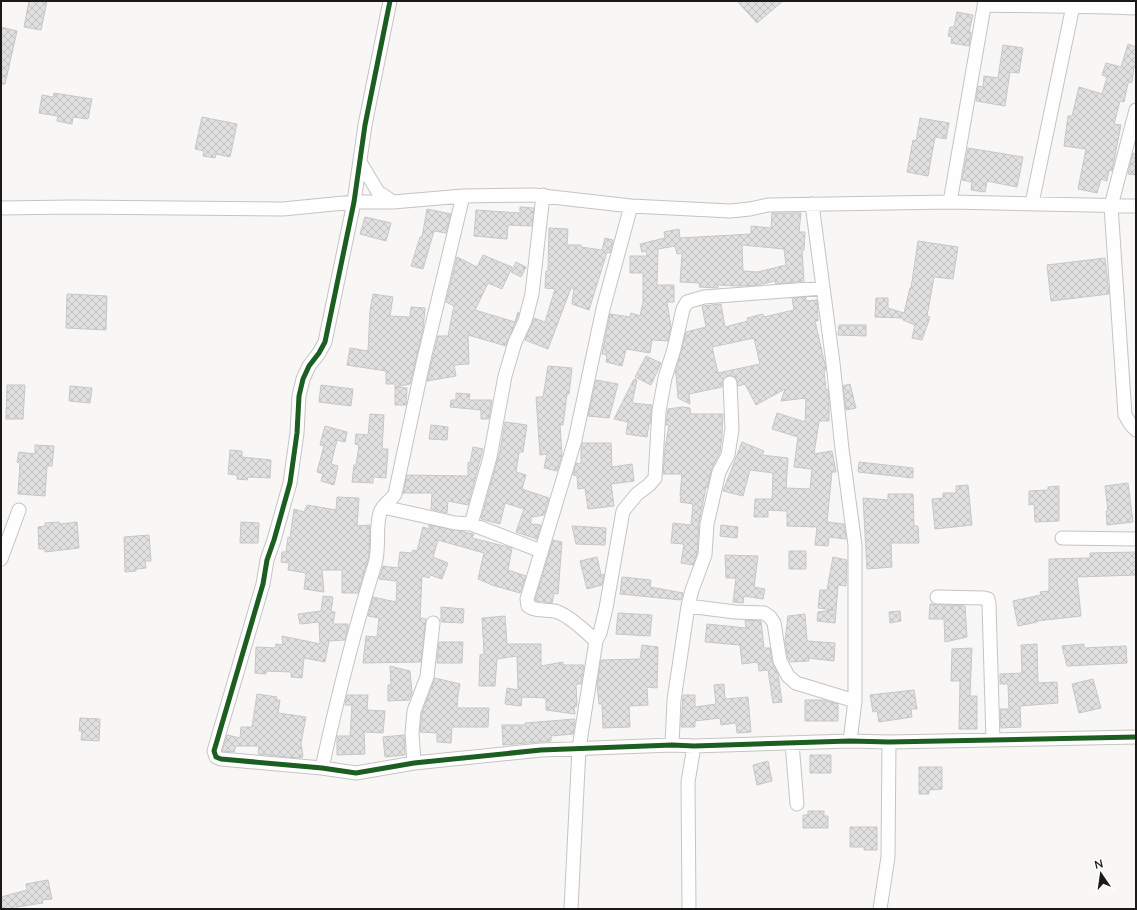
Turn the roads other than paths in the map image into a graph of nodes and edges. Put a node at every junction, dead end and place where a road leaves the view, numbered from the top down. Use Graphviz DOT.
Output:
graph roads {
  1 [pos="390,1"];
  2 [pos="985,3"];
  3 [pos="1074,4"];
  4 [pos="1136,8"];
  5 [pos="1136,110"];
  6 [pos="360,162"];
  7 [pos="543,195"];
  8 [pos="463,196"];
  9 [pos="354,202"];
  10 [pos="393,202"];
  11 [pos="950,202"];
  12 [pos="1032,203"];
  13 [pos="812,204"];
  14 [pos="631,206"];
  15 [pos="1111,206"];
  16 [pos="1136,206"];
  17 [pos="1,208"];
  18 [pos="823,288"];
  19 [pos="730,383"];
  20 [pos="1136,430"];
  21 [pos="383,507"];
  22 [pos="19,510"];
  23 [pos="471,524"];
  24 [pos="1062,538"];
  25 [pos="1136,539"];
  26 [pos="541,551"];
  27 [pos="1,559"];
  28 [pos="937,597"];
  29 [pos="688,606"];
  30 [pos="433,623"];
  31 [pos="596,640"];
  32 [pos="855,700"];
  33 [pos="1136,737"];
  34 [pos="993,740"];
  35 [pos="850,741"];
  36 [pos="889,742"];
  37 [pos="792,743"];
  38 [pos="672,745"];
  39 [pos="694,746"];
  40 [pos="579,748"];
  41 [pos="414,764"];
  42 [pos="322,768"];
  43 [pos="797,804"];
  44 [pos="571,909"];
  45 [pos="689,909"];
  46 [pos="880,909"];
  1 -- 6 [label="street"];
  2 -- 3 [label="street"];
  2 -- 11 [label="street"];
  3 -- 4 [label="street"];
  3 -- 12 [label="street"];
  5 -- 15 [label="street"];
  6 -- 9 [label="street"];
  6 -- 10 [label="street"];
  7 -- 8 [label="street"];
  7 -- 14 [label="street"];
  7 -- 23 [label="street"];
  8 -- 10 [label="street"];
  8 -- 21 [label="street"];
  9 -- 10 [label="street"];
  9 -- 17 [label="street"];
  9 -- 42 [label="street"];
  11 -- 12 [label="street"];
  11 -- 13 [label="street"];
  12 -- 15 [label="street"];
  13 -- 14 [label="street"];
  13 -- 18 [label="street"];
  14 -- 26 [label="street"];
  15 -- 16 [label="street"];
  15 -- 20 [label="street"];
  18 -- 31 [label="street"];
  18 -- 32 [label="street"];
  19 -- 29 [label="street"];
  21 -- 23 [label="street"];
  21 -- 42 [label="street"];
  22 -- 27 [label="street"];
  23 -- 26 [label="street"];
  24 -- 25 [label="street"];
  26 -- 31 [label="street"];
  28 -- 34 [label="street"];
  29 -- 32 [label="street"];
  29 -- 38 [label="street"];
  30 -- 41 [label="street"];
  31 -- 40 [label="street"];
  32 -- 35 [label="street"];
  33 -- 34 [label="street"];
  34 -- 36 [label="street"];
  35 -- 36 [label="street"];
  35 -- 37 [label="street"];
  36 -- 46 [label="street"];
  37 -- 39 [label="street"];
  37 -- 43 [label="street"];
  38 -- 39 [label="street"];
  38 -- 40 [label="street"];
  39 -- 45 [label="street"];
  40 -- 41 [label="street"];
  40 -- 44 [label="street"];
  41 -- 42 [label="street"];
}
